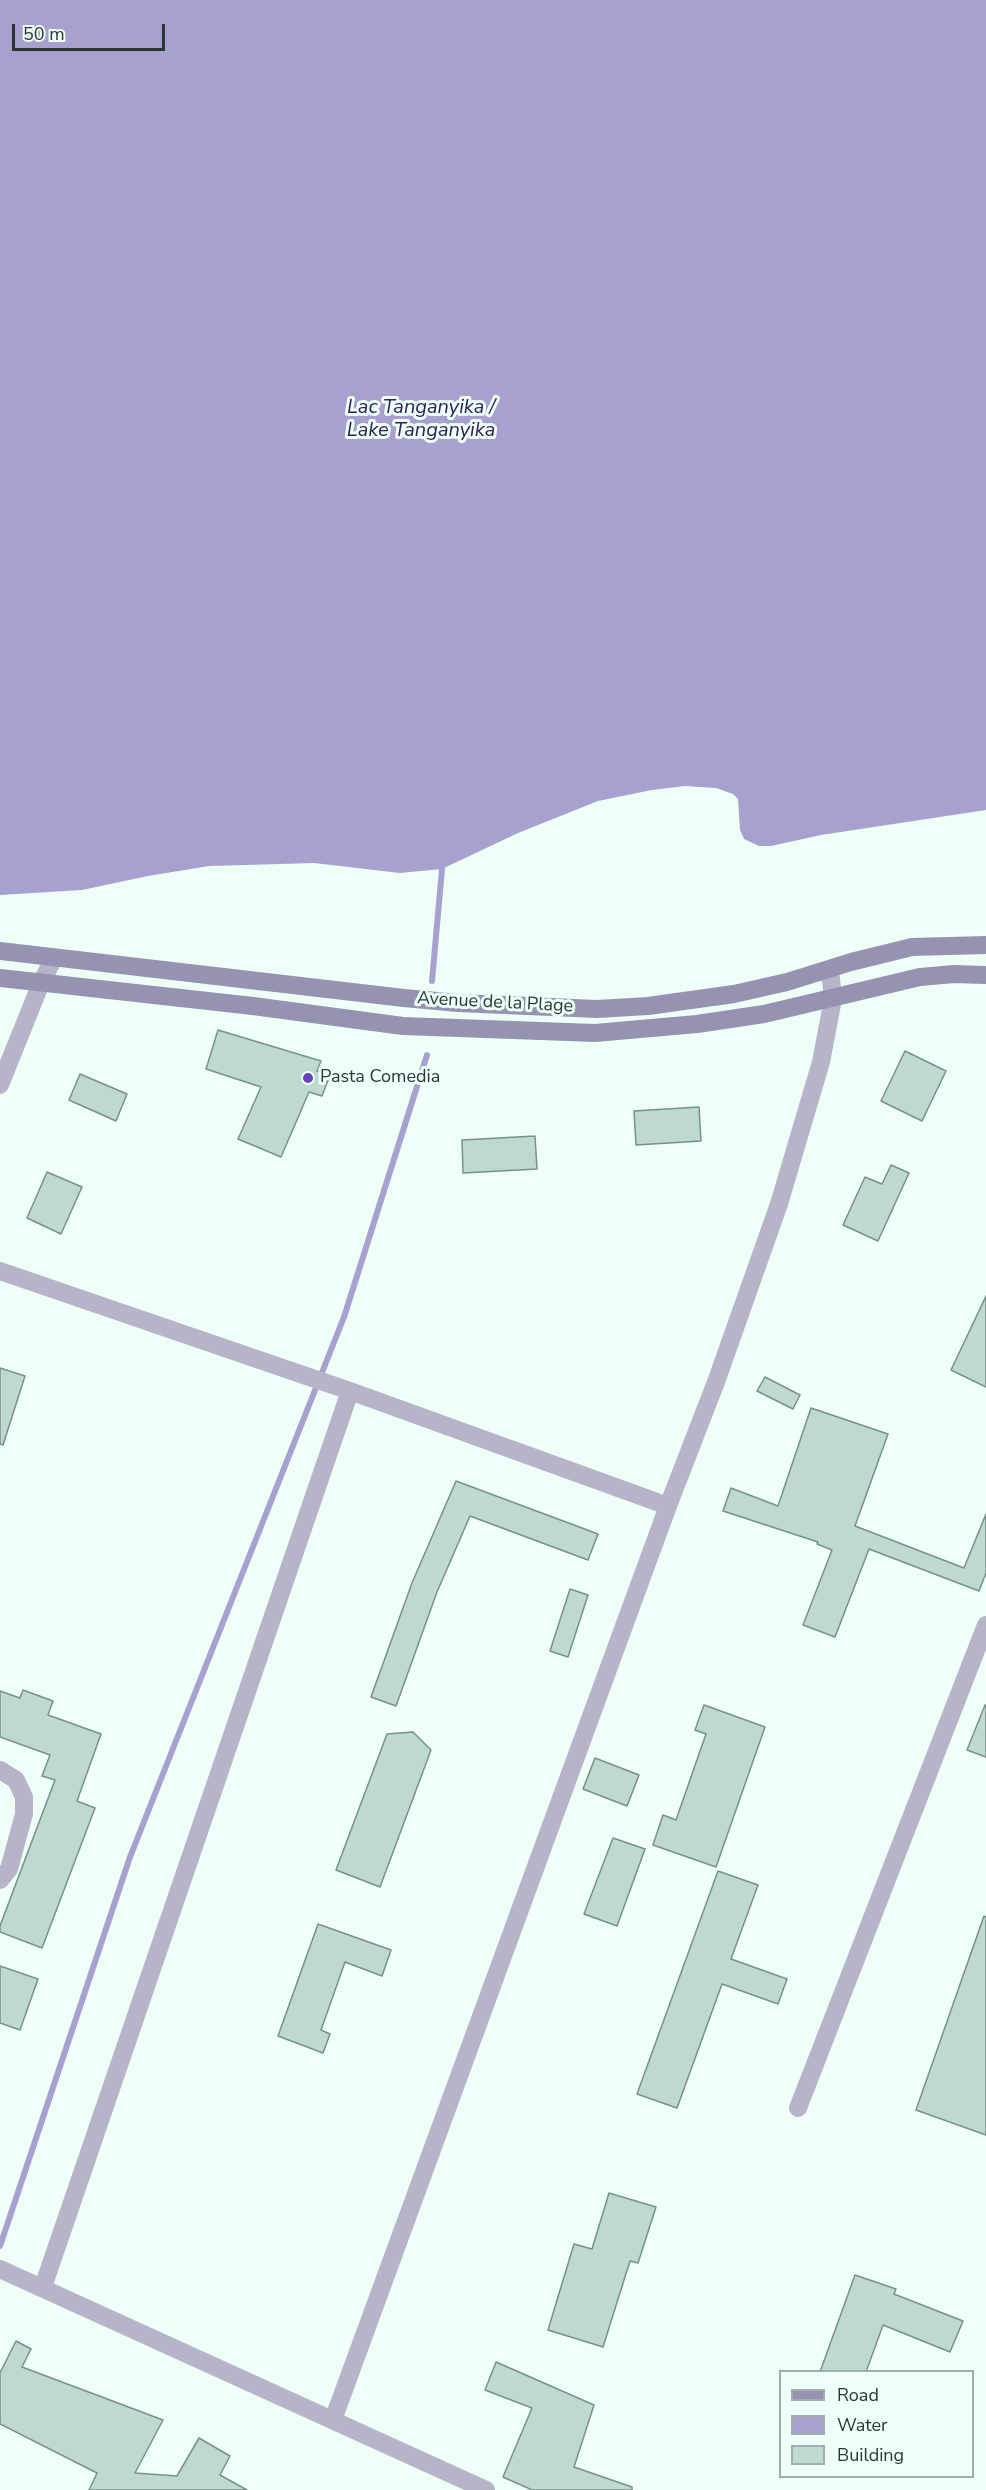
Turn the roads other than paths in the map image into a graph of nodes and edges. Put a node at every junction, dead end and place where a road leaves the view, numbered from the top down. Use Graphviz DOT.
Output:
graph roads {
  1 [pos="986,945"];
  2 [pos="0,951"];
  3 [pos="54,958"];
  4 [pos="830,970"];
  5 [pos="986,975"];
  6 [pos="0,978"];
  7 [pos="41,983"];
  8 [pos="833,999"];
  9 [pos="0,1084"];
  10 [pos="0,1271"];
  11 [pos="342,1388"];
  12 [pos="668,1506"];
  13 [pos="986,1625"];
  14 [pos="0,1770"];
  15 [pos="0,1880"];
  16 [pos="798,2108"];
  17 [pos="0,2268"];
  18 [pos="43,2287"];
  19 [pos="333,2420"];
  20 [pos="486,2490"];
  1 -- 4 [label="main road, Avenue de la Plage"];
  2 -- 3 [label="main road, Avenue de la Plage"];
  3 -- 4 [label="main road, Avenue de la Plage"];
  3 -- 7 [label="street"];
  4 -- 8 [label="street"];
  5 -- 8 [label="main road, Avenue de la Plage"];
  6 -- 7 [label="main road, Avenue de la Plage"];
  7 -- 8 [label="main road, Avenue de la Plage"];
  7 -- 9 [label="street"];
  8 -- 12 [label="street"];
  10 -- 11 [label="street"];
  11 -- 12 [label="street"];
  11 -- 18 [label="street"];
  12 -- 19 [label="street"];
  13 -- 16 [label="street"];
  14 -- 15 [label="street"];
  17 -- 18 [label="street"];
  18 -- 19 [label="street"];
  19 -- 20 [label="street"];
}
